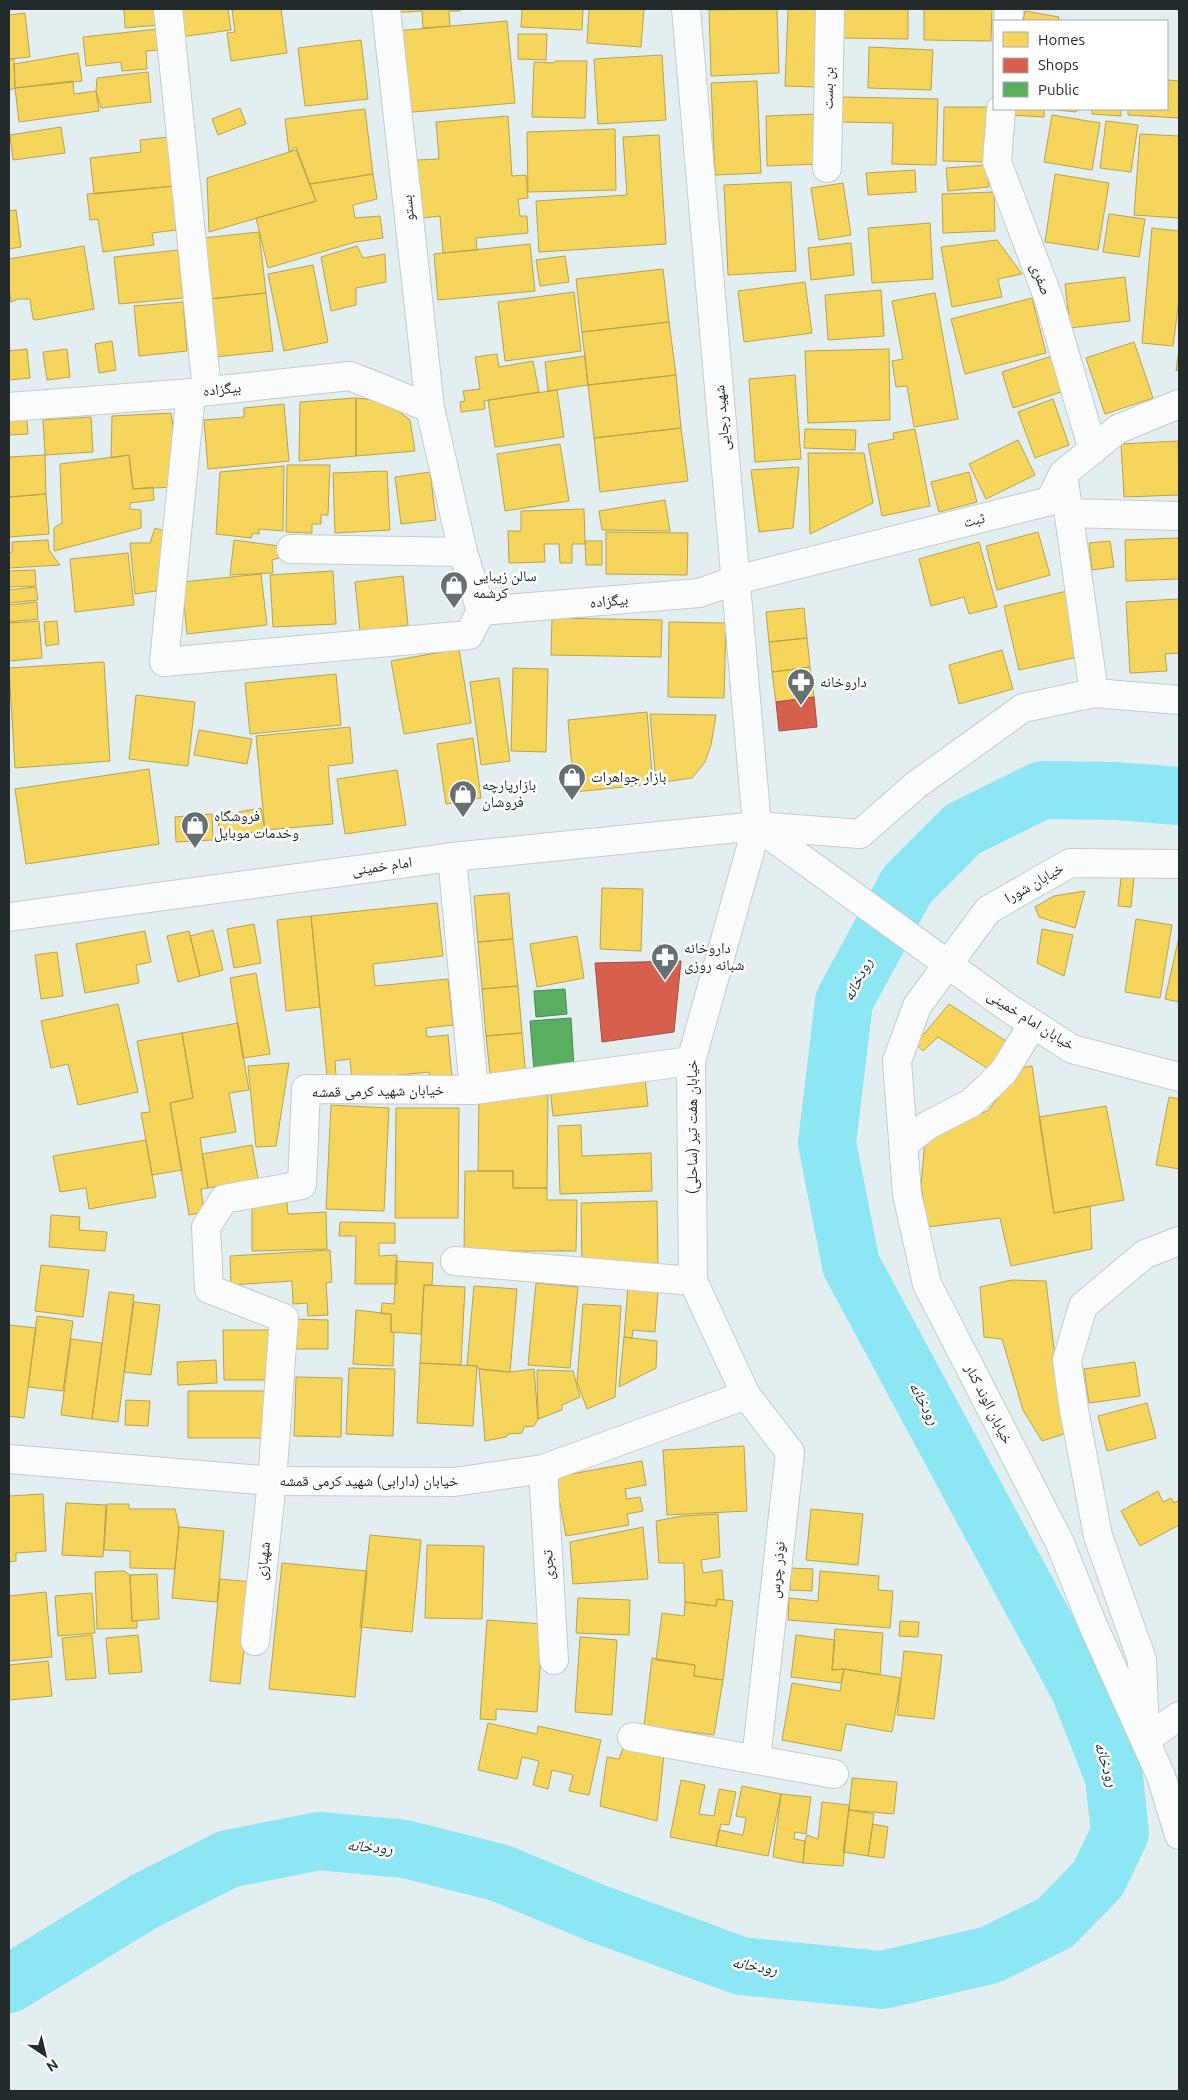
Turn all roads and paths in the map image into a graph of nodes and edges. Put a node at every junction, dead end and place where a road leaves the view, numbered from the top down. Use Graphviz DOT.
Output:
graph roads {
  1 [pos="168,9"];
  2 [pos="386,9"];
  3 [pos="686,9"];
  4 [pos="830,9"];
  5 [pos="1001,110"];
  6 [pos="827,168"];
  7 [pos="199,392"];
  8 [pos="1179,404"];
  9 [pos="9,408"];
  10 [pos="430,408"];
  11 [pos="1093,450"];
  12 [pos="1063,474"];
  13 [pos="1069,513"];
  14 [pos="1179,516"];
  15 [pos="292,548"];
  16 [pos="463,552"];
  17 [pos="736,580"];
  18 [pos="481,611"];
  19 [pos="1094,693"];
  20 [pos="1179,700"];
  21 [pos="758,826"];
  22 [pos="452,857"];
  23 [pos="1179,864"];
  24 [pos="9,912"];
  25 [pos="948,964"];
  26 [pos="1032,1024"];
  27 [pos="691,1061"];
  28 [pos="1179,1077"];
  29 [pos="474,1090"];
  30 [pos="904,1144"];
  31 [pos="1179,1241"];
  32 [pos="455,1261"];
  33 [pos="693,1281"];
  34 [pos="746,1395"];
  35 [pos="9,1459"];
  36 [pos="543,1469"];
  37 [pos="272,1481"];
  38 [pos="255,1642"];
  39 [pos="554,1660"];
  40 [pos="1179,1716"];
  41 [pos="632,1737"];
  42 [pos="1145,1740"];
  43 [pos="756,1760"];
  44 [pos="834,1774"];
  45 [pos="1179,1835"];
  1 -- 7 [label="street"];
  2 -- 10 [label="street, بستو"];
  3 -- 17 [label="street, شهید رجایی"];
  4 -- 6 [label="street, بن بست"];
  5 -- 11 [label="street, صفری"];
  7 -- 9 [label="street, بیگزاده"];
  7 -- 10 [label="street, بیگزاده"];
  7 -- 18 [label="street"];
  8 -- 11 [label="street, ثبت"];
  10 -- 16 [label="street, بستو"];
  11 -- 12 [label="street, ثبت"];
  12 -- 13 [label="street"];
  12 -- 17 [label="street, ثبت"];
  13 -- 14 [label="street"];
  13 -- 19 [label="street"];
  15 -- 16 [label="street"];
  16 -- 18 [label="street, بستو"];
  17 -- 18 [label="street, بیگزاده"];
  17 -- 21 [label="street, شهید رجایی"];
  19 -- 20 [label="street, امام خمینی"];
  19 -- 21 [label="street, امام خمینی"];
  21 -- 22 [label="street, امام خمینی"];
  21 -- 25 [label="street, خیابان امام خمینی"];
  21 -- 27 [label="street, خیابان هفت تیر (ساحلی)"];
  22 -- 24 [label="street, امام خمینی"];
  22 -- 29 [label="street"];
  23 -- 25 [label="street, خیابان شورا"];
  25 -- 26 [label="street, خیابان امام خمینی"];
  25 -- 30 [label="street, خیابان الوند کنار"];
  26 -- 28 [label="street, خیابان امام خمینی"];
  26 -- 30 [label="street"];
  27 -- 29 [label="street, خیابان شهید کرمی قمشه"];
  27 -- 33 [label="street, خیابان هفت تیر (ساحلی)"];
  29 -- 37 [label="street, خیابان شهید کرمی قمشه"];
  30 -- 42 [label="street, خیابان الوند کنار"];
  31 -- 42 [label="street"];
  32 -- 33 [label="street"];
  33 -- 34 [label="street, خیابان هفت تیر (ساحلی)"];
  34 -- 36 [label="street, خیابان (دارابی) شهید کرمی قمشه"];
  34 -- 43 [label="street, نوذر چرس"];
  35 -- 37 [label="street, خیابان (دارابی) شهید کرمی قمشه"];
  36 -- 37 [label="street, خیابان (دارابی) شهید کرمی قمشه"];
  36 -- 39 [label="street, تجری"];
  37 -- 38 [label="street, شهبازی"];
  40 -- 42 [label="street"];
  41 -- 43 [label="street"];
  42 -- 45 [label="street, خیابان الوند کنار"];
  43 -- 44 [label="street"];
}
